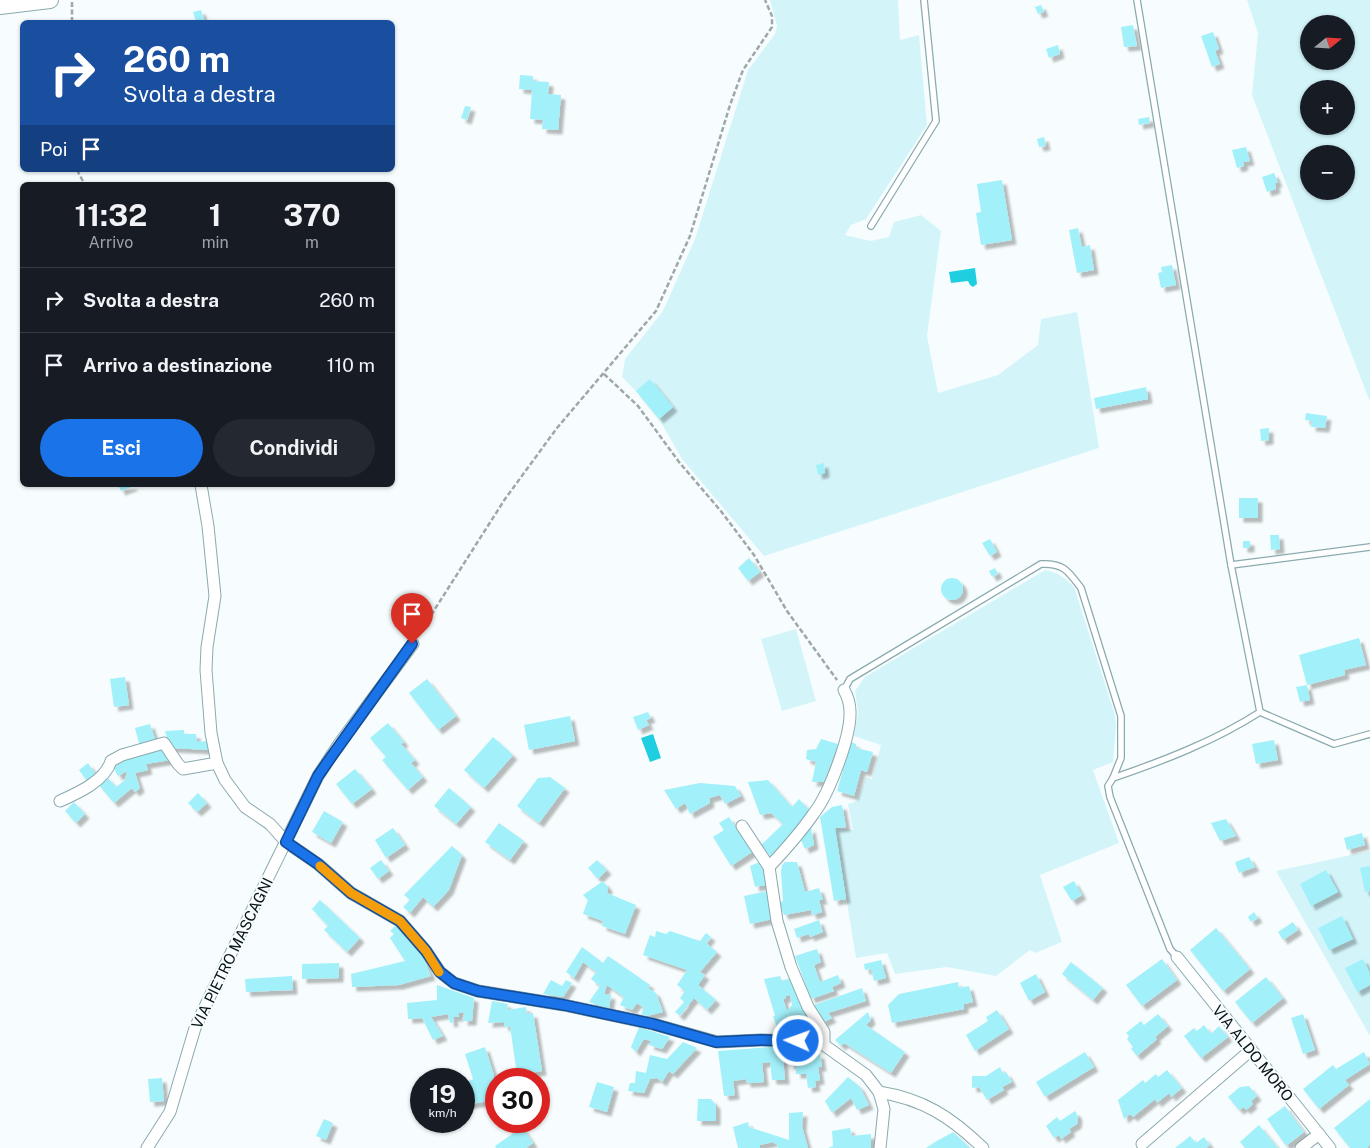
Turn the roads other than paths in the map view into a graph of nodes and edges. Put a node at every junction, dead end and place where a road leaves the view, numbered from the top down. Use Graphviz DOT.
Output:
graph roads {
  1 [pos="48,0"];
  2 [pos="924,0"];
  3 [pos="1137,0"];
  4 [pos="0,6"];
  5 [pos="872,226"];
  6 [pos="200,487"];
  7 [pos="1370,547"];
  8 [pos="1232,565"];
  9 [pos="412,644"];
  10 [pos="844,690"];
  11 [pos="1260,712"];
  12 [pos="1370,734"];
  13 [pos="217,763"];
  14 [pos="1113,778"];
  15 [pos="60,802"];
  16 [pos="742,826"];
  17 [pos="286,842"];
  18 [pos="769,867"];
  19 [pos="1177,957"];
  20 [pos="824,1045"];
  21 [pos="1250,1050"];
  22 [pos="879,1092"];
  23 [pos="1319,1134"];
  24 [pos="1142,1144"];
  25 [pos="147,1148"];
  26 [pos="880,1148"];
  27 [pos="982,1148"];
  28 [pos="1301,1148"];
  29 [pos="1330,1148"];
  1 -- 4 [label="main road"];
  2 -- 5 [label="lane"];
  3 -- 8 [label="lane"];
  6 -- 13 [label="street"];
  7 -- 8 [label="lane"];
  8 -- 11 [label="lane"];
  9 -- 17 [label="street, VIA PIETRO MASCAGNI"];
  10 -- 14 [label="lane"];
  10 -- 18 [label="street"];
  11 -- 12 [label="lane"];
  11 -- 14 [label="lane"];
  13 -- 15 [label="street"];
  13 -- 17 [label="street"];
  14 -- 19 [label="lane"];
  16 -- 18 [label="street"];
  17 -- 20 [label="street"];
  17 -- 25 [label="street, VIA PIETRO MASCAGNI"];
  18 -- 20 [label="street"];
  19 -- 21 [label="street, VIA ALDO MORO"];
  20 -- 22 [label="street"];
  21 -- 23 [label="street, VIA ALDO MORO"];
  21 -- 24 [label="street"];
  22 -- 26 [label="street"];
  22 -- 27 [label="street"];
  23 -- 28 [label="street"];
  23 -- 29 [label="street, VIA ALDO MORO"];
}
